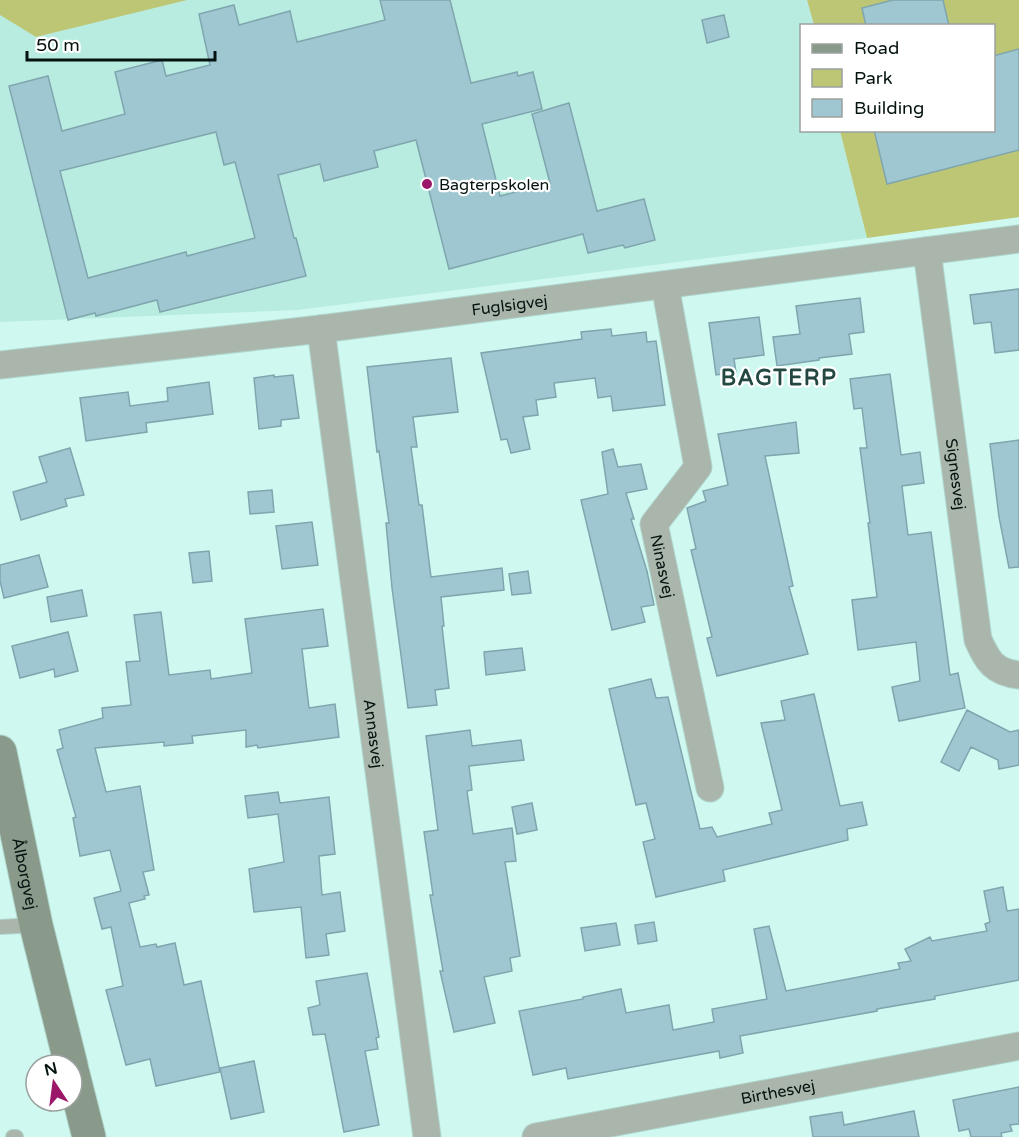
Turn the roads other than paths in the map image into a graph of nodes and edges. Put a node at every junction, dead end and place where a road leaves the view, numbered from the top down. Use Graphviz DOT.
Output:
graph roads {
  1 [pos="1019,239"];
  2 [pos="927,251"];
  3 [pos="665,285"];
  4 [pos="321,329"];
  5 [pos="0,365"];
  6 [pos="1019,675"];
  7 [pos="0,752"];
  8 [pos="710,788"];
  9 [pos="4,791"];
  10 [pos="0,831"];
  11 [pos="36,926"];
  12 [pos="0,927"];
  13 [pos="1019,1046"];
  14 [pos="68,1053"];
  15 [pos="83,1113"];
  16 [pos="89,1137"];
  17 [pos="427,1137"];
  18 [pos="536,1137"];
  1 -- 2 [label="street, Fuglsigvej"];
  2 -- 3 [label="street, Fuglsigvej"];
  2 -- 6 [label="street, Signesvej"];
  3 -- 4 [label="street, Fuglsigvej"];
  3 -- 8 [label="street, Ninasvej"];
  4 -- 5 [label="street, Fuglsigvej"];
  4 -- 17 [label="street, Annasvej"];
  7 -- 9 [label="main road, Ålborgvej"];
  9 -- 11 [label="main road, Ålborgvej"];
  10 -- 11 [label="main road, Ålborgvej"];
  11 -- 12 [label="lane"];
  11 -- 14 [label="main road, Ålborgvej"];
  13 -- 18 [label="street, Birthesvej"];
  15 -- 16 [label="main road"];
}
